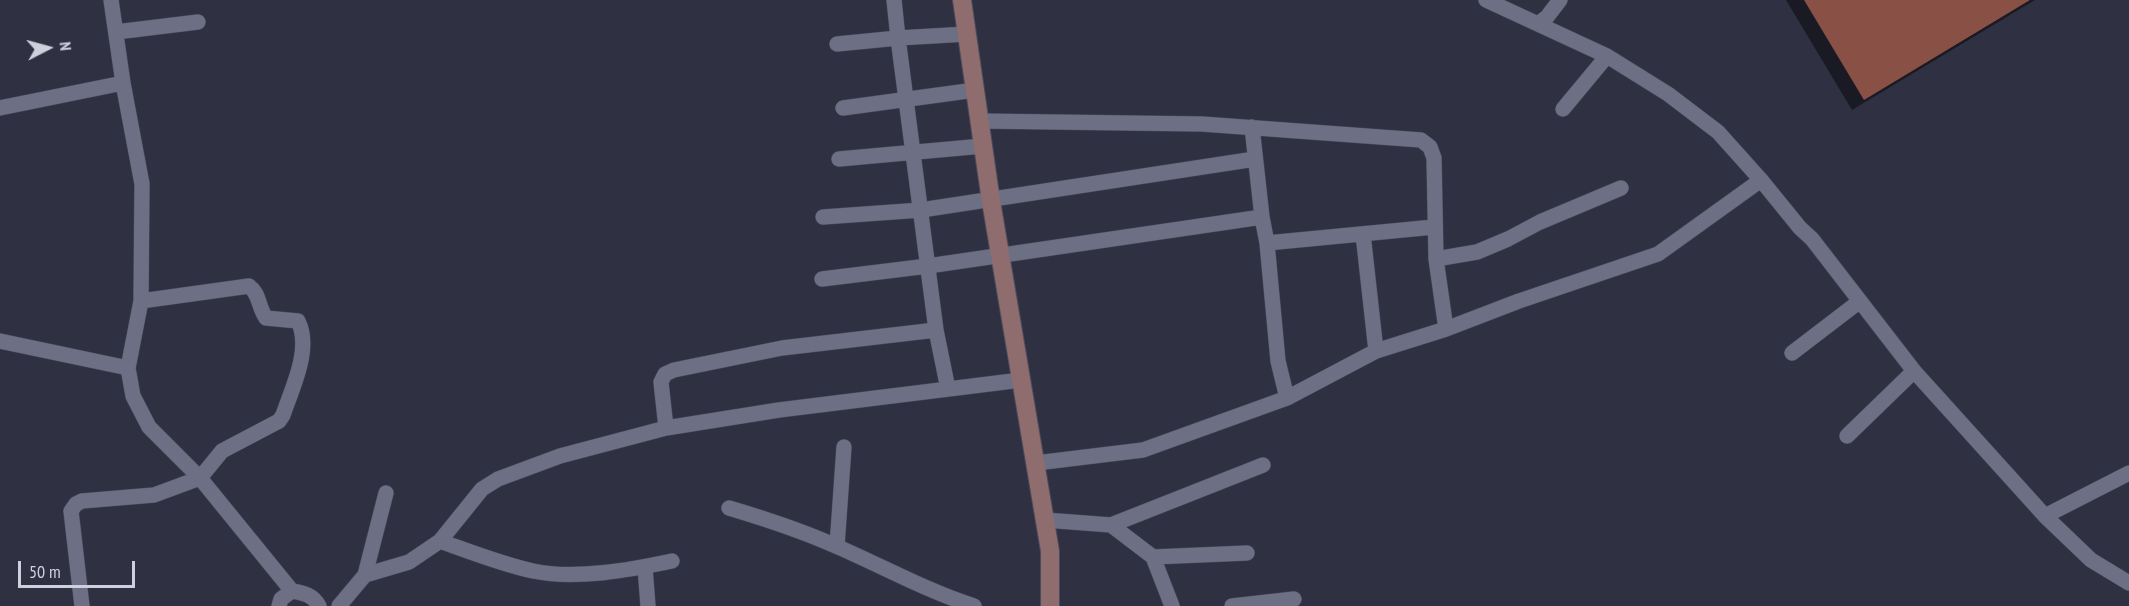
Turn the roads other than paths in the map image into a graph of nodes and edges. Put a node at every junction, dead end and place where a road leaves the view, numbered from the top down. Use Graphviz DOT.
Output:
graph roads {
  1 [pos="111,0"];
  2 [pos="894,0"];
  3 [pos="962,0"];
  4 [pos="1486,0"];
  5 [pos="1560,0"];
  6 [pos="198,22"];
  7 [pos="1538,24"];
  8 [pos="116,32"];
  9 [pos="967,34"];
  10 [pos="898,38"];
  11 [pos="837,44"];
  12 [pos="1607,56"];
  13 [pos="123,83"];
  14 [pos="975,90"];
  15 [pos="907,98"];
  16 [pos="0,108"];
  17 [pos="843,108"];
  18 [pos="1563,109"];
  19 [pos="980,121"];
  20 [pos="1252,127"];
  21 [pos="983,146"];
  22 [pos="914,153"];
  23 [pos="838,159"];
  24 [pos="1256,159"];
  25 [pos="1761,180"];
  26 [pos="1621,188"];
  27 [pos="991,201"];
  28 [pos="921,210"];
  29 [pos="824,217"];
  30 [pos="1262,217"];
  31 [pos="1434,227"];
  32 [pos="1363,234"];
  33 [pos="1267,243"];
  34 [pos="1000,255"];
  35 [pos="1436,259"];
  36 [pos="928,266"];
  37 [pos="822,279"];
  38 [pos="141,301"];
  39 [pos="1860,301"];
  40 [pos="1446,329"];
  41 [pos="936,330"];
  42 [pos="0,341"];
  43 [pos="1376,351"];
  44 [pos="1792,353"];
  45 [pos="128,368"];
  46 [pos="1914,371"];
  47 [pos="1021,380"];
  48 [pos="948,389"];
  49 [pos="1287,398"];
  50 [pos="666,428"];
  51 [pos="1847,436"];
  52 [pos="844,447"];
  53 [pos="1036,464"];
  54 [pos="1263,465"];
  55 [pos="2129,473"];
  56 [pos="200,478"];
  57 [pos="386,493"];
  58 [pos="729,508"];
  59 [pos="2044,516"];
  60 [pos="1045,520"];
  61 [pos="1111,525"];
  62 [pos="440,541"];
  63 [pos="837,546"];
  64 [pos="1247,553"];
  65 [pos="1153,557"];
  66 [pos="672,561"];
  67 [pos="645,567"];
  68 [pos="365,575"];
  69 [pos="2129,583"];
  70 [pos="292,591"];
  71 [pos="1294,598"];
  72 [pos="82,606"];
  73 [pos="279,606"];
  74 [pos="319,606"];
  75 [pos="339,606"];
  76 [pos="648,606"];
  77 [pos="974,606"];
  78 [pos="1050,606"];
  79 [pos="1172,606"];
  80 [pos="1232,606"];
  1 -- 8 [label="street"];
  2 -- 10 [label="street"];
  3 -- 9 [label="main road"];
  4 -- 7 [label="street"];
  5 -- 7 [label="street"];
  6 -- 8 [label="street"];
  7 -- 12 [label="street"];
  8 -- 13 [label="street"];
  9 -- 10 [label="street"];
  9 -- 14 [label="main road"];
  10 -- 11 [label="street"];
  10 -- 15 [label="street"];
  12 -- 18 [label="street"];
  12 -- 25 [label="street"];
  13 -- 16 [label="street"];
  13 -- 38 [label="street"];
  14 -- 15 [label="street"];
  14 -- 19 [label="main road"];
  15 -- 17 [label="street"];
  15 -- 22 [label="street"];
  19 -- 20 [label="street"];
  19 -- 21 [label="main road"];
  20 -- 24 [label="street"];
  20 -- 31 [label="street"];
  21 -- 22 [label="street"];
  21 -- 27 [label="main road"];
  22 -- 23 [label="street"];
  22 -- 28 [label="street"];
  24 -- 27 [label="street"];
  24 -- 30 [label="street"];
  25 -- 39 [label="street"];
  25 -- 40 [label="street"];
  26 -- 35 [label="street"];
  27 -- 28 [label="street"];
  27 -- 34 [label="main road"];
  28 -- 29 [label="street"];
  28 -- 36 [label="street"];
  30 -- 33 [label="street"];
  30 -- 34 [label="street"];
  31 -- 32 [label="street"];
  31 -- 35 [label="street"];
  32 -- 33 [label="street"];
  32 -- 43 [label="street"];
  33 -- 49 [label="street"];
  34 -- 36 [label="street"];
  34 -- 47 [label="main road"];
  35 -- 40 [label="street"];
  36 -- 37 [label="street"];
  36 -- 41 [label="street"];
  38 -- 45 [label="street"];
  38 -- 56 [label="street"];
  39 -- 44 [label="street"];
  39 -- 46 [label="street"];
  40 -- 43 [label="street"];
  41 -- 48 [label="street"];
  41 -- 50 [label="street"];
  42 -- 45 [label="street"];
  43 -- 49 [label="street"];
  45 -- 56 [label="street"];
  46 -- 51 [label="street"];
  46 -- 59 [label="street"];
  47 -- 48 [label="street"];
  47 -- 53 [label="main road"];
  48 -- 50 [label="street"];
  49 -- 53 [label="street"];
  50 -- 62 [label="street"];
  52 -- 63 [label="street"];
  53 -- 60 [label="main road"];
  54 -- 61 [label="street"];
  55 -- 59 [label="street"];
  56 -- 70 [label="street"];
  56 -- 72 [label="street"];
  57 -- 68 [label="street"];
  58 -- 63 [label="street"];
  59 -- 69 [label="street"];
  60 -- 61 [label="street"];
  60 -- 78 [label="main road"];
  61 -- 65 [label="street"];
  62 -- 67 [label="street"];
  62 -- 68 [label="street"];
  63 -- 77 [label="street"];
  64 -- 65 [label="street"];
  65 -- 79 [label="street"];
  66 -- 67 [label="street"];
  67 -- 76 [label="street"];
  68 -- 75 [label="street"];
  70 -- 73 [label="street"];
  70 -- 74 [label="street"];
  71 -- 80 [label="street"];
}
